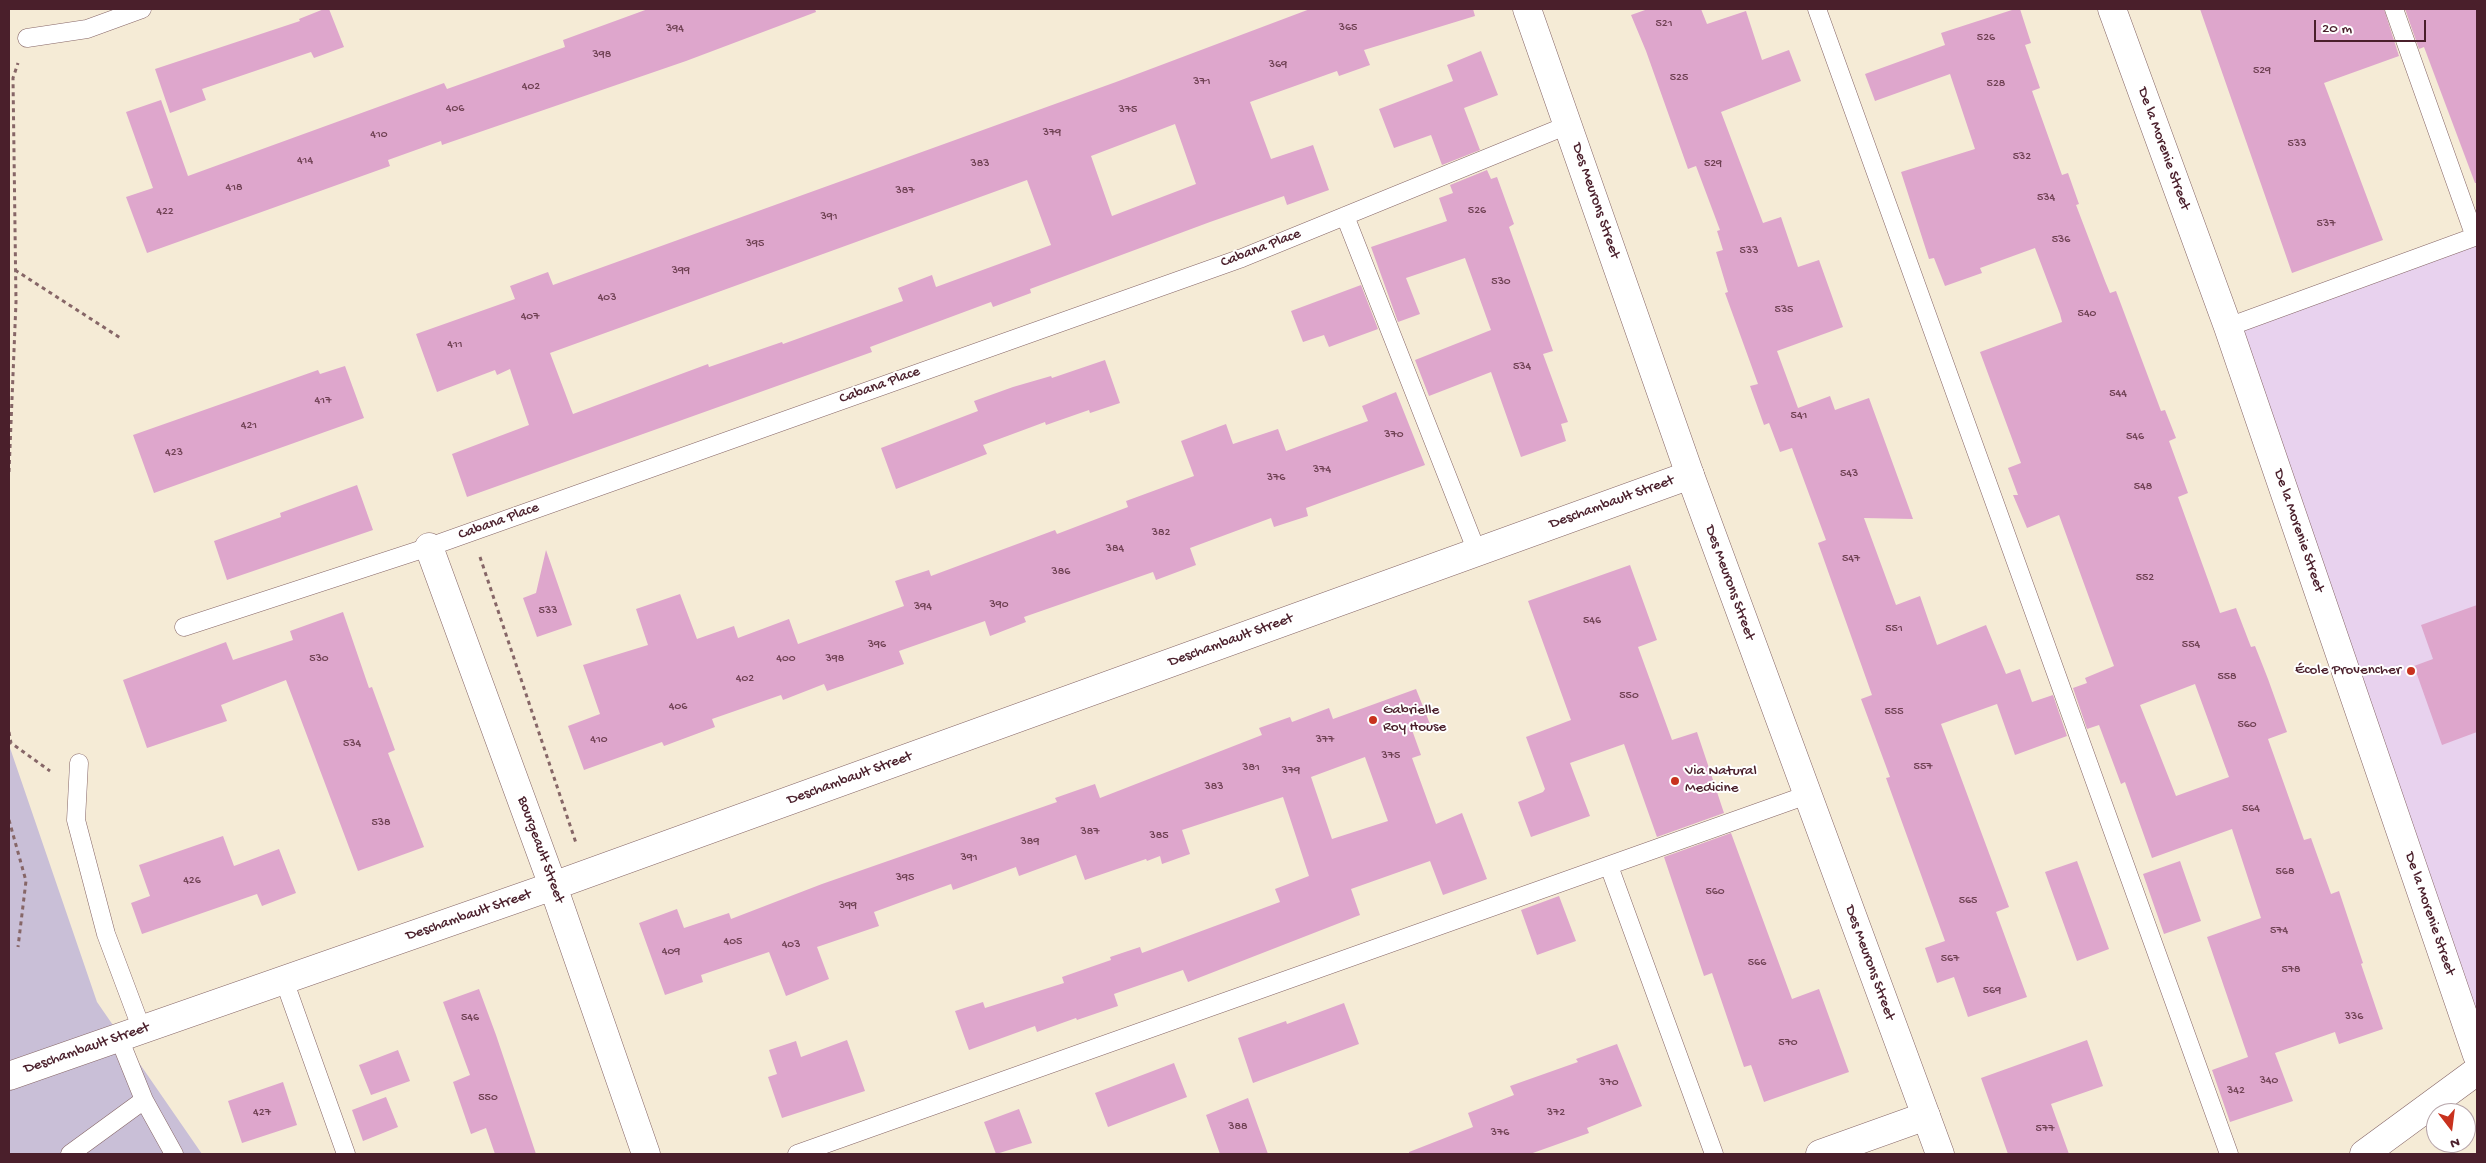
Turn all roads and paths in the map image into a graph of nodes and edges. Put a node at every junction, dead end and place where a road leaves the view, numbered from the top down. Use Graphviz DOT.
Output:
graph roads {
  1 [pos="142,9"];
  2 [pos="1527,9"];
  3 [pos="1817,9"];
  4 [pos="2112,9"];
  5 [pos="2394,9"];
  6 [pos="26,38"];
  7 [pos="1568,125"];
  8 [pos="1345,216"];
  9 [pos="2476,237"];
  10 [pos="15,270"];
  11 [pos="2228,327"];
  12 [pos="122,339"];
  13 [pos="9,472"];
  14 [pos="1690,475"];
  15 [pos="472,532"];
  16 [pos="429,547"];
  17 [pos="1477,552"];
  18 [pos="184,627"];
  19 [pos="9,732"];
  20 [pos="79,763"];
  21 [pos="77,791"];
  22 [pos="1808,795"];
  23 [pos="9,820"];
  24 [pos="1608,866"];
  25 [pos="587,874"];
  26 [pos="553,886"];
  27 [pos="18,947"];
  28 [pos="284,980"];
  29 [pos="130,1034"];
  30 [pos="2477,1055"];
  31 [pos="2477,1071"];
  32 [pos="9,1076"];
  33 [pos="144,1100"];
  34 [pos="1926,1116"];
  35 [pos="70,1154"];
  36 [pos="174,1154"];
  37 [pos="346,1154"];
  38 [pos="646,1154"];
  39 [pos="798,1154"];
  40 [pos="1714,1154"];
  41 [pos="1820,1154"];
  42 [pos="1940,1154"];
  43 [pos="2228,1154"];
  44 [pos="2364,1154"];
  1 -- 6 [label="lane"];
  2 -- 7 [label="street, Des Meurons Street"];
  3 -- 43 [label="lane"];
  4 -- 11 [label="street, De la Morenie Street"];
  5 -- 9 [label="lane"];
  6 -- 10 [label="path"];
  7 -- 8 [label="lane, Cabana Place"];
  7 -- 14 [label="street, Des Meurons Street"];
  8 -- 15 [label="lane, Cabana Place"];
  8 -- 17 [label="lane"];
  9 -- 11 [label="lane"];
  10 -- 12 [label="path"];
  10 -- 13 [label="path"];
  11 -- 30 [label="street, De la Morenie Street"];
  14 -- 17 [label="street, Deschambault Street"];
  14 -- 22 [label="street, Des Meurons Street"];
  15 -- 16 [label="lane, Cabana Place"];
  15 -- 25 [label="path"];
  16 -- 18 [label="lane, Cabana Place"];
  16 -- 26 [label="street, Bourgeault Street"];
  17 -- 25 [label="street, Deschambault Street"];
  19 -- 21 [label="path"];
  20 -- 21 [label="lane"];
  21 -- 29 [label="lane"];
  22 -- 24 [label="lane"];
  22 -- 34 [label="street, Des Meurons Street"];
  23 -- 27 [label="path"];
  24 -- 39 [label="lane"];
  24 -- 40 [label="lane"];
  25 -- 26 [label="street, Deschambault Street"];
  26 -- 28 [label="street, Deschambault Street"];
  26 -- 38 [label="street, Bourgeault Street"];
  28 -- 29 [label="street, Deschambault Street"];
  28 -- 37 [label="lane"];
  29 -- 32 [label="street, Deschambault Street"];
  29 -- 33 [label="lane"];
  31 -- 44 [label="street"];
  33 -- 35 [label="lane"];
  33 -- 36 [label="lane"];
  34 -- 41 [label="street"];
  34 -- 42 [label="street, Des Meurons Street"];
}
